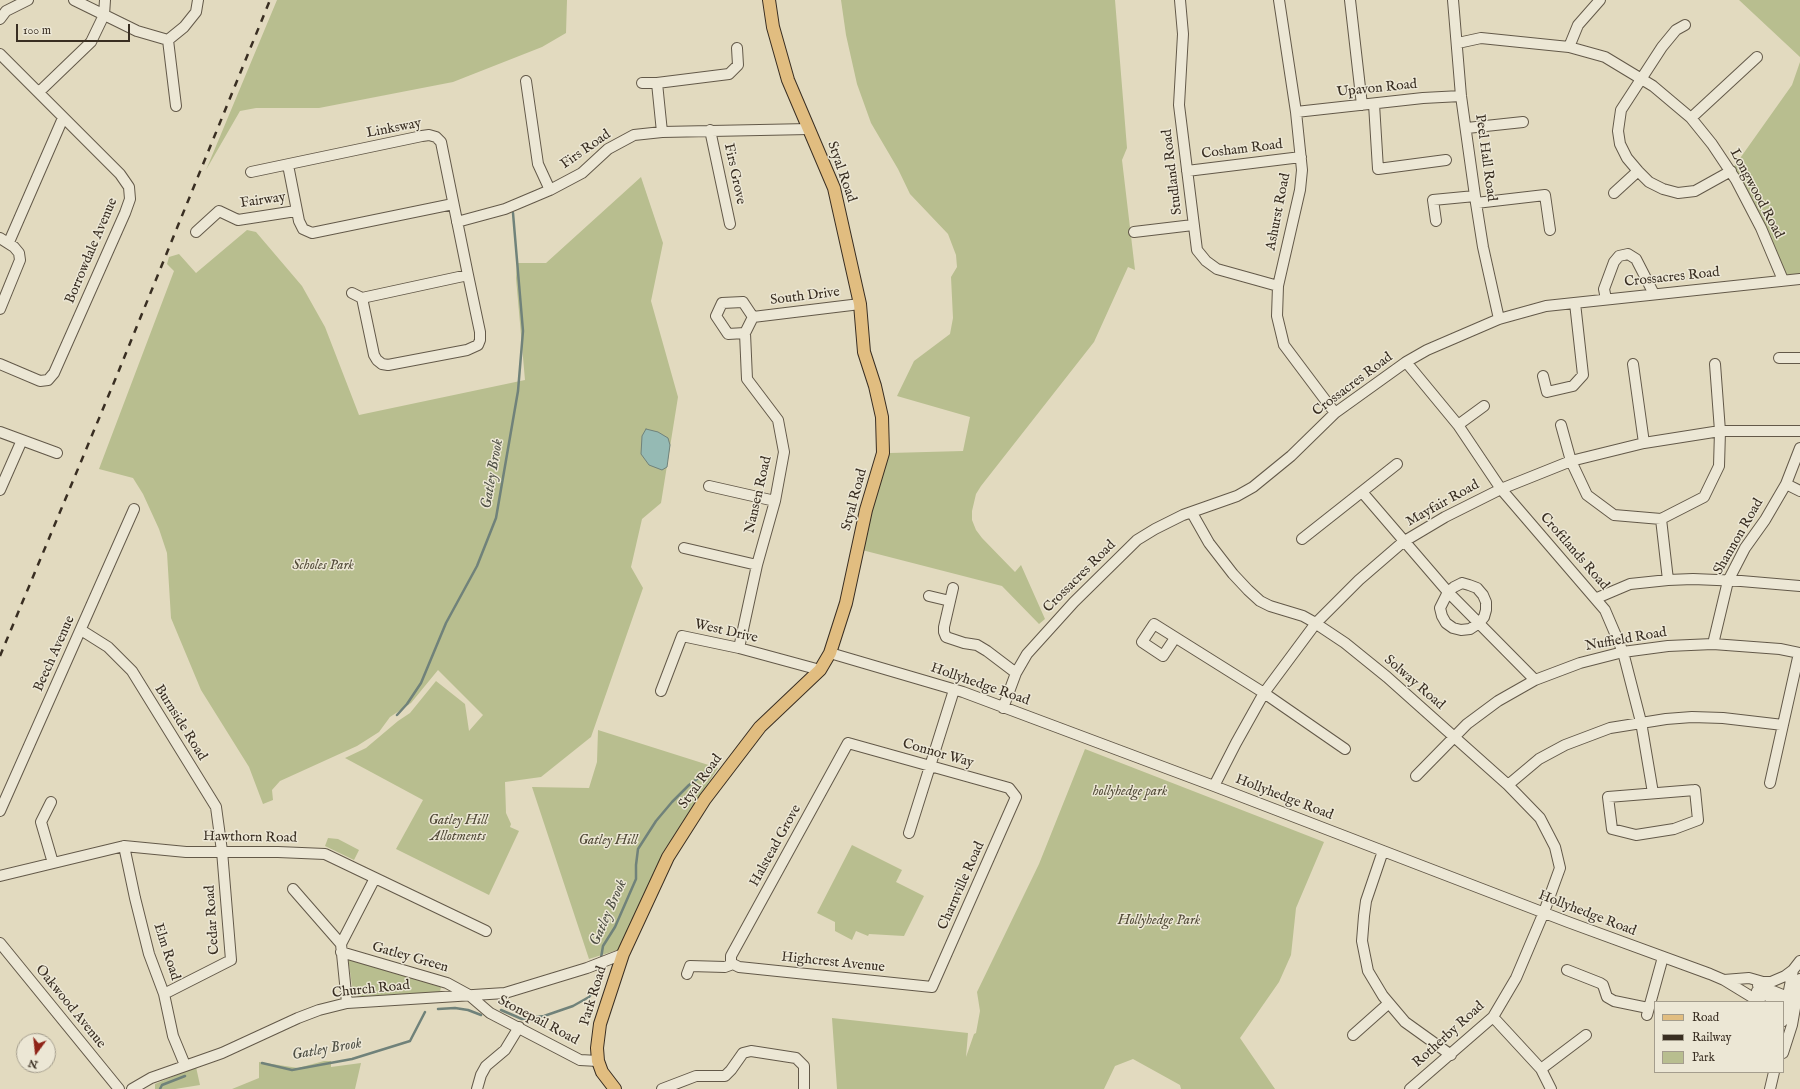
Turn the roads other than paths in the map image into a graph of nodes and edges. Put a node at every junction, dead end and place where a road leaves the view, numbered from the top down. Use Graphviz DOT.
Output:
graph roads {
  1 [pos="28,0"];
  2 [pos="74,0"];
  3 [pos="105,0"];
  4 [pos="198,0"];
  5 [pos="769,0"];
  6 [pos="1180,0"];
  7 [pos="1279,0"];
  8 [pos="1350,0"];
  9 [pos="1453,0"];
  10 [pos="1600,0"];
  11 [pos="104,15"];
  12 [pos="0,19"];
  13 [pos="1685,25"];
  14 [pos="168,40"];
  15 [pos="1458,43"];
  16 [pos="1569,47"];
  17 [pos="737,48"];
  18 [pos="0,54"];
  19 [pos="1757,57"];
  20 [pos="1642,78"];
  21 [pos="526,81"];
  22 [pos="642,83"];
  23 [pos="657,83"];
  24 [pos="39,92"];
  25 [pos="1461,96"];
  26 [pos="1374,104"];
  27 [pos="1362,105"];
  28 [pos="176,106"];
  29 [pos="1296,112"];
  30 [pos="63,118"];
  31 [pos="1691,118"];
  32 [pos="1523,122"];
  33 [pos="1467,128"];
  34 [pos="809,129"];
  35 [pos="710,130"];
  36 [pos="662,132"];
  37 [pos="1301,157"];
  38 [pos="1446,160"];
  39 [pos="288,165"];
  40 [pos="1187,171"];
  41 [pos="1638,171"];
  42 [pos="1731,171"];
  43 [pos="251,172"];
  44 [pos="550,190"];
  45 [pos="1614,193"];
  46 [pos="1476,200"];
  47 [pos="452,204"];
  48 [pos="296,211"];
  49 [pos="1436,221"];
  50 [pos="457,222"];
  51 [pos="730,224"];
  52 [pos="1193,225"];
  53 [pos="1550,230"];
  54 [pos="196,232"];
  55 [pos="1134,232"];
  56 [pos="4,240"];
  57 [pos="468,275"];
  58 [pos="1800,278"];
  59 [pos="1783,280"];
  60 [pos="1278,286"];
  61 [pos="352,293"];
  62 [pos="1654,294"];
  63 [pos="362,298"];
  64 [pos="1606,299"];
  65 [pos="1575,303"];
  66 [pos="860,304"];
  67 [pos="0,309"];
  68 [pos="753,317"];
  69 [pos="1499,319"];
  70 [pos="745,333"];
  71 [pos="1779,358"];
  72 [pos="1800,358"];
  73 [pos="1406,362"];
  74 [pos="0,364"];
  75 [pos="1633,364"];
  76 [pos="1715,364"];
  77 [pos="1543,376"];
  78 [pos="1484,406"];
  79 [pos="1335,413"];
  80 [pos="1458,425"];
  81 [pos="1561,425"];
  82 [pos="1720,431"];
  83 [pos="1800,431"];
  84 [pos="0,432"];
  85 [pos="22,440"];
  86 [pos="1644,443"];
  87 [pos="1800,448"];
  88 [pos="57,453"];
  89 [pos="1571,461"];
  90 [pos="1397,464"];
  91 [pos="1786,484"];
  92 [pos="709,486"];
  93 [pos="1501,489"];
  94 [pos="0,490"];
  95 [pos="1800,491"];
  96 [pos="1362,492"];
  97 [pos="775,501"];
  98 [pos="134,509"];
  99 [pos="1192,513"];
  100 [pos="1661,519"];
  101 [pos="1302,539"];
  102 [pos="1403,542"];
  103 [pos="684,548"];
  104 [pos="757,565"];
  105 [pos="1668,580"];
  106 [pos="1728,581"];
  107 [pos="1800,586"];
  108 [pos="953,588"];
  109 [pos="1448,592"];
  110 [pos="929,596"];
  111 [pos="1597,598"];
  112 [pos="950,601"];
  113 [pos="1316,623"];
  114 [pos="1478,623"];
  115 [pos="81,630"];
  116 [pos="1175,638"];
  117 [pos="1713,644"];
  118 [pos="739,648"];
  119 [pos="1623,652"];
  120 [pos="830,653"];
  121 [pos="1800,653"];
  122 [pos="820,670"];
  123 [pos="1016,673"];
  124 [pos="1535,680"];
  125 [pos="954,690"];
  126 [pos="661,691"];
  127 [pos="1264,693"];
  128 [pos="1003,708"];
  129 [pos="1640,722"];
  130 [pos="1783,726"];
  131 [pos="1454,737"];
  132 [pos="848,744"];
  133 [pos="1345,749"];
  134 [pos="930,766"];
  135 [pos="1416,776"];
  136 [pos="1770,783"];
  137 [pos="1508,785"];
  138 [pos="1214,786"];
  139 [pos="1652,793"];
  140 [pos="1016,796"];
  141 [pos="51,802"];
  142 [pos="0,811"];
  143 [pos="908,832"];
  144 [pos="124,846"];
  145 [pos="1383,851"];
  146 [pos="222,852"];
  147 [pos="53,864"];
  148 [pos="0,876"];
  149 [pos="376,878"];
  150 [pos="292,889"];
  151 [pos="1544,912"];
  152 [pos="486,931"];
  153 [pos="0,943"];
  154 [pos="341,948"];
  155 [pos="623,954"];
  156 [pos="1663,957"];
  157 [pos="1800,961"];
  158 [pos="732,964"];
  159 [pos="1567,970"];
  160 [pos="1793,970"];
  161 [pos="687,974"];
  162 [pos="1800,979"];
  163 [pos="1731,980"];
  164 [pos="932,987"];
  165 [pos="164,994"];
  166 [pos="469,995"];
  167 [pos="1758,1001"];
  168 [pos="1774,1001"];
  169 [pos="347,1003"];
  170 [pos="1389,1003"];
  171 [pos="1790,1009"];
  172 [pos="1493,1017"];
  173 [pos="519,1027"];
  174 [pos="1800,1030"];
  175 [pos="1353,1035"];
  176 [pos="1586,1035"];
  177 [pos="1788,1038"];
  178 [pos="1784,1050"];
  179 [pos="1451,1055"];
  180 [pos="598,1062"];
  181 [pos="185,1065"];
  182 [pos="1541,1069"];
  183 [pos="1774,1073"];
  184 [pos="119,1089"];
  185 [pos="132,1089"];
  186 [pos="478,1089"];
  187 [pos="614,1089"];
  188 [pos="662,1089"];
  189 [pos="804,1089"];
  190 [pos="1410,1089"];
  191 [pos="1551,1089"];
  192 [pos="1770,1089"];
  1 -- 12 [label="street"];
  2 -- 11 [label="street"];
  3 -- 11 [label="street"];
  4 -- 14 [label="street"];
  5 -- 34 [label="main road, Styal Road"];
  6 -- 40 [label="street, Studland Road"];
  7 -- 29 [label="street, Ashurst Road"];
  8 -- 27 [label="street"];
  9 -- 15 [label="street, Peel Hall Road"];
  10 -- 16 [label="street"];
  11 -- 14 [label="street"];
  11 -- 24 [label="street"];
  13 -- 20 [label="street"];
  14 -- 28 [label="street"];
  15 -- 16 [label="street, Longwood Road"];
  15 -- 25 [label="street, Peel Hall Road"];
  16 -- 20 [label="street, Longwood Road"];
  17 -- 23 [label="street"];
  18 -- 24 [label="street, Borrowdale Avenue"];
  19 -- 31 [label="street"];
  20 -- 31 [label="street, Longwood Road"];
  20 -- 41 [label="street"];
  21 -- 44 [label="street"];
  22 -- 23 [label="street"];
  23 -- 36 [label="street"];
  24 -- 30 [label="street, Borrowdale Avenue"];
  25 -- 26 [label="street, Upavon Road"];
  25 -- 33 [label="street, Peel Hall Road"];
  26 -- 27 [label="street, Upavon Road"];
  26 -- 38 [label="street"];
  27 -- 29 [label="street, Upavon Road"];
  29 -- 37 [label="street, Ashurst Road"];
  30 -- 56 [label="street"];
  30 -- 74 [label="street, Borrowdale Avenue"];
  31 -- 42 [label="street, Longwood Road"];
  32 -- 33 [label="street"];
  33 -- 46 [label="street, Peel Hall Road"];
  34 -- 35 [label="street, Firs Road"];
  34 -- 66 [label="main road, Styal Road"];
  35 -- 36 [label="street, Firs Road"];
  35 -- 51 [label="street, Firs Grove"];
  36 -- 44 [label="street, Firs Road"];
  37 -- 40 [label="street, Cosham Road"];
  37 -- 60 [label="street, Ashurst Road"];
  39 -- 43 [label="street, Linksway"];
  39 -- 47 [label="street, Linksway"];
  39 -- 48 [label="street"];
  40 -- 52 [label="street, Studland Road"];
  41 -- 42 [label="street"];
  41 -- 45 [label="street"];
  42 -- 59 [label="street, Longwood Road"];
  44 -- 50 [label="street, Firs Road"];
  46 -- 49 [label="street"];
  46 -- 53 [label="street"];
  46 -- 69 [label="street, Peel Hall Road"];
  47 -- 48 [label="street"];
  47 -- 50 [label="street, Linksway"];
  48 -- 54 [label="street, Fairway"];
  50 -- 57 [label="street, Linksway"];
  52 -- 55 [label="street"];
  52 -- 60 [label="street, Studland Road"];
  56 -- 67 [label="street"];
  57 -- 63 [label="street"];
  57 -- 63 [label="street, Linksway"];
  58 -- 59 [label="street, Crossacres Road"];
  59 -- 62 [label="street, Crossacres Road"];
  60 -- 79 [label="street, Ashurst Road"];
  61 -- 63 [label="street"];
  62 -- 64 [label="street, Crossacres Road"];
  62 -- 64 [label="street"];
  64 -- 65 [label="street, Crossacres Road"];
  65 -- 69 [label="street, Crossacres Road"];
  65 -- 77 [label="street"];
  66 -- 68 [label="street, South Drive"];
  66 -- 120 [label="main road, Styal Road"];
  68 -- 70 [label="street, South Drive"];
  68 -- 70 [label="street, South Drive"];
  69 -- 73 [label="street, Crossacres Road"];
  70 -- 97 [label="street, Nansen Road"];
  71 -- 72 [label="street"];
  73 -- 79 [label="street, Crossacres Road"];
  73 -- 80 [label="street, Croftlands Road"];
  75 -- 86 [label="street"];
  76 -- 82 [label="street"];
  78 -- 80 [label="street"];
  79 -- 99 [label="street, Crossacres Road"];
  80 -- 93 [label="street, Croftlands Road"];
  81 -- 89 [label="street"];
  82 -- 83 [label="street, Mayfair Road"];
  82 -- 86 [label="street, Mayfair Road"];
  82 -- 100 [label="street"];
  84 -- 85 [label="street"];
  85 -- 88 [label="street"];
  85 -- 94 [label="street"];
  86 -- 89 [label="street, Mayfair Road"];
  87 -- 91 [label="street, Shannon Road"];
  89 -- 93 [label="street, Mayfair Road"];
  89 -- 100 [label="street"];
  90 -- 96 [label="street"];
  91 -- 95 [label="street"];
  91 -- 106 [label="street, Shannon Road"];
  92 -- 97 [label="street"];
  93 -- 102 [label="street, Mayfair Road"];
  93 -- 111 [label="street, Croftlands Road"];
  96 -- 101 [label="street"];
  96 -- 102 [label="street"];
  97 -- 104 [label="street, Nansen Road"];
  98 -- 115 [label="street, Beech Avenue"];
  99 -- 113 [label="street, Solway Road"];
  99 -- 123 [label="street, Crossacres Road"];
  100 -- 105 [label="street"];
  102 -- 109 [label="street"];
  102 -- 113 [label="street, Mayfair Road"];
  103 -- 104 [label="street"];
  104 -- 118 [label="street, Nansen Road"];
  105 -- 106 [label="street"];
  105 -- 111 [label="street"];
  106 -- 107 [label="street"];
  106 -- 117 [label="street, Shannon Road"];
  108 -- 112 [label="street"];
  109 -- 114 [label="street"];
  109 -- 114 [label="street"];
  109 -- 114 [label="street"];
  110 -- 112 [label="street"];
  111 -- 119 [label="street, Croftlands Road"];
  112 -- 123 [label="street"];
  113 -- 127 [label="street, Mayfair Road"];
  113 -- 131 [label="street, Solway Road"];
  114 -- 124 [label="street"];
  115 -- 142 [label="street, Beech Avenue"];
  115 -- 146 [label="street, Burnside Road"];
  116 -- 127 [label="street"];
  117 -- 119 [label="street, Nuffield Road"];
  117 -- 121 [label="street, Nuffield Road"];
  118 -- 122 [label="street, West Drive"];
  118 -- 126 [label="street, West Drive"];
  119 -- 124 [label="street, Nuffield Road"];
  119 -- 129 [label="street, Croftlands Road"];
  120 -- 122 [label="main road, Styal Road"];
  120 -- 125 [label="street, Hollyhedge Road"];
  121 -- 130 [label="street"];
  122 -- 155 [label="main road, Styal Road"];
  123 -- 128 [label="street, Crossacres Road"];
  124 -- 131 [label="street, Nuffield Road"];
  125 -- 128 [label="street, Hollyhedge Road"];
  125 -- 134 [label="street"];
  127 -- 133 [label="street"];
  127 -- 138 [label="street, Mayfair Road"];
  128 -- 138 [label="street, Hollyhedge Road"];
  129 -- 130 [label="street"];
  129 -- 137 [label="street"];
  129 -- 139 [label="street, Croftlands Road"];
  130 -- 136 [label="street"];
  131 -- 135 [label="street, Nuffield Road"];
  131 -- 137 [label="street, Solway Road"];
  132 -- 134 [label="street, Connor Way"];
  132 -- 158 [label="street, Halstead Grove"];
  134 -- 140 [label="street, Connor Way"];
  134 -- 143 [label="street"];
  137 -- 151 [label="street, Solway Road"];
  138 -- 145 [label="street, Hollyhedge Road"];
  139 -- 139 [label="street"];
  140 -- 164 [label="street, Charnville Road"];
  141 -- 147 [label="street"];
  144 -- 146 [label="street, Hawthorn Road"];
  144 -- 147 [label="street, Hawthorn Road"];
  144 -- 165 [label="street, Elm Road"];
  145 -- 151 [label="street, Hollyhedge Road"];
  145 -- 170 [label="street"];
  146 -- 149 [label="street, Hawthorn Road"];
  146 -- 165 [label="street, Cedar Road"];
  147 -- 148 [label="street, Hawthorn Road"];
  149 -- 152 [label="street, Hawthorn Road"];
  149 -- 154 [label="street"];
  150 -- 154 [label="street"];
  151 -- 156 [label="street, Hollyhedge Road"];
  151 -- 172 [label="street, Rotherby Road"];
  153 -- 184 [label="street, Oakwood Avenue"];
  154 -- 166 [label="street, Gatley Green"];
  154 -- 169 [label="street"];
  155 -- 166 [label="street, Church Road"];
  155 -- 180 [label="main road, Park Road"];
  156 -- 159 [label="street"];
  156 -- 163 [label="street, Hollyhedge Road"];
  157 -- 160 [label="street"];
  158 -- 161 [label="street, Highcrest Avenue"];
  158 -- 164 [label="street, Highcrest Avenue"];
  160 -- 163 [label="street"];
  160 -- 171 [label="street"];
  162 -- 171 [label="street"];
  163 -- 167 [label="street, Hollyhedge Road"];
  163 -- 168 [label="street, Hollyhedge Road"];
  165 -- 181 [label="street, Elm Road"];
  166 -- 169 [label="street, Church Road"];
  166 -- 173 [label="street, Stonepail Road"];
  169 -- 181 [label="street, Church Road"];
  170 -- 175 [label="street"];
  170 -- 179 [label="street"];
  171 -- 177 [label="street"];
  172 -- 179 [label="street, Rotherby Road"];
  172 -- 182 [label="street"];
  173 -- 180 [label="street, Stonepail Road"];
  173 -- 186 [label="street"];
  174 -- 177 [label="street"];
  176 -- 182 [label="street"];
  177 -- 178 [label="street"];
  179 -- 190 [label="street, Rotherby Road"];
  180 -- 187 [label="main road, Park Road"];
  181 -- 185 [label="street, Church Road"];
  182 -- 191 [label="street"];
  183 -- 192 [label="street"];
  188 -- 189 [label="street"];
}
